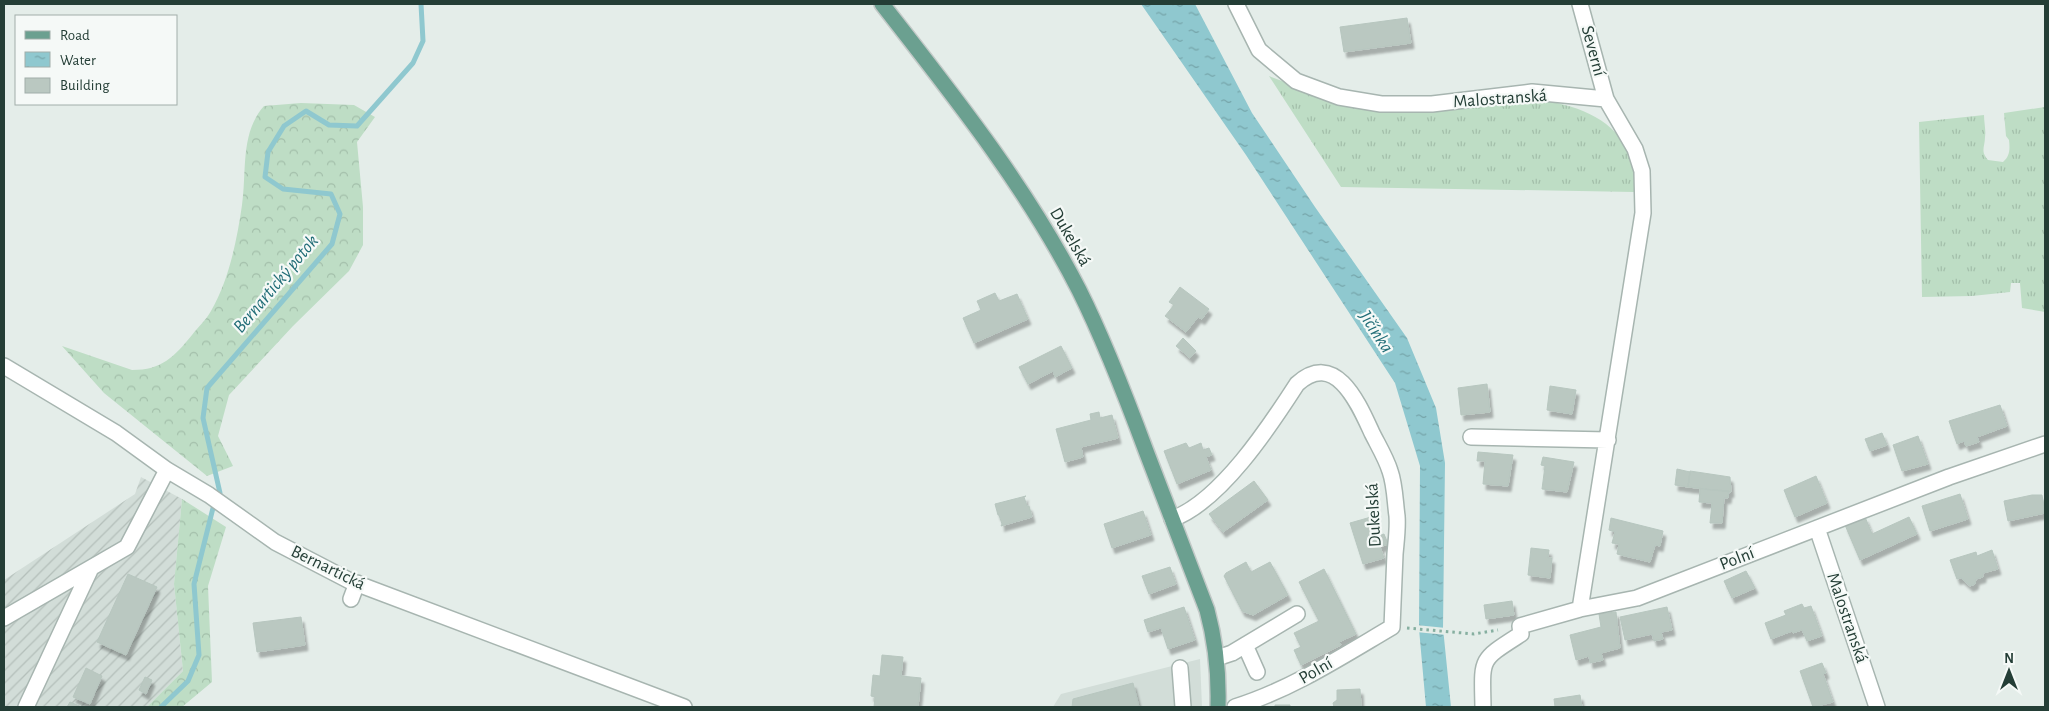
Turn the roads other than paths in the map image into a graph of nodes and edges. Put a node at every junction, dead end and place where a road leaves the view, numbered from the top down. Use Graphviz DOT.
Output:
graph roads {
  1 [pos="882,4"];
  2 [pos="1236,4"];
  3 [pos="1580,4"];
  4 [pos="1606,99"];
  5 [pos="4,366"];
  6 [pos="1471,437"];
  7 [pos="1608,440"];
  8 [pos="2045,444"];
  9 [pos="167,470"];
  10 [pos="1172,519"];
  11 [pos="1817,528"];
  12 [pos="91,568"];
  13 [pos="357,583"];
  14 [pos="351,600"];
  15 [pos="1580,609"];
  16 [pos="1297,614"];
  17 [pos="4,618"];
  18 [pos="1396,627"];
  19 [pos="1245,645"];
  20 [pos="1217,658"];
  21 [pos="1180,668"];
  22 [pos="1258,672"];
  23 [pos="656,702"];
  24 [pos="26,707"];
  25 [pos="684,707"];
  26 [pos="1183,707"];
  27 [pos="1218,707"];
  28 [pos="1235,707"];
  29 [pos="1484,707"];
  30 [pos="1877,707"];
  1 -- 10 [label="main road, Dukelská"];
  2 -- 4 [label="street, Malostranská"];
  3 -- 4 [label="street, Severní"];
  4 -- 7 [label="street"];
  5 -- 9 [label="street, Bernartická"];
  6 -- 7 [label="street"];
  7 -- 15 [label="street"];
  8 -- 11 [label="street, Polní"];
  9 -- 12 [label="street"];
  9 -- 13 [label="street, Bernartická"];
  10 -- 18 [label="street, Dukelská"];
  10 -- 20 [label="main road, Dukelská"];
  11 -- 15 [label="street, Polní"];
  11 -- 30 [label="street, Malostranská"];
  12 -- 17 [label="street"];
  12 -- 24 [label="street"];
  13 -- 14 [label="street"];
  13 -- 23 [label="street, Bernartická"];
  15 -- 29 [label="street, Polní"];
  16 -- 19 [label="street"];
  18 -- 28 [label="street, Polní"];
  19 -- 20 [label="street"];
  19 -- 22 [label="street"];
  20 -- 27 [label="main road, Dukelská"];
  21 -- 26 [label="street"];
  23 -- 25 [label="street, Bernartická"];
}
